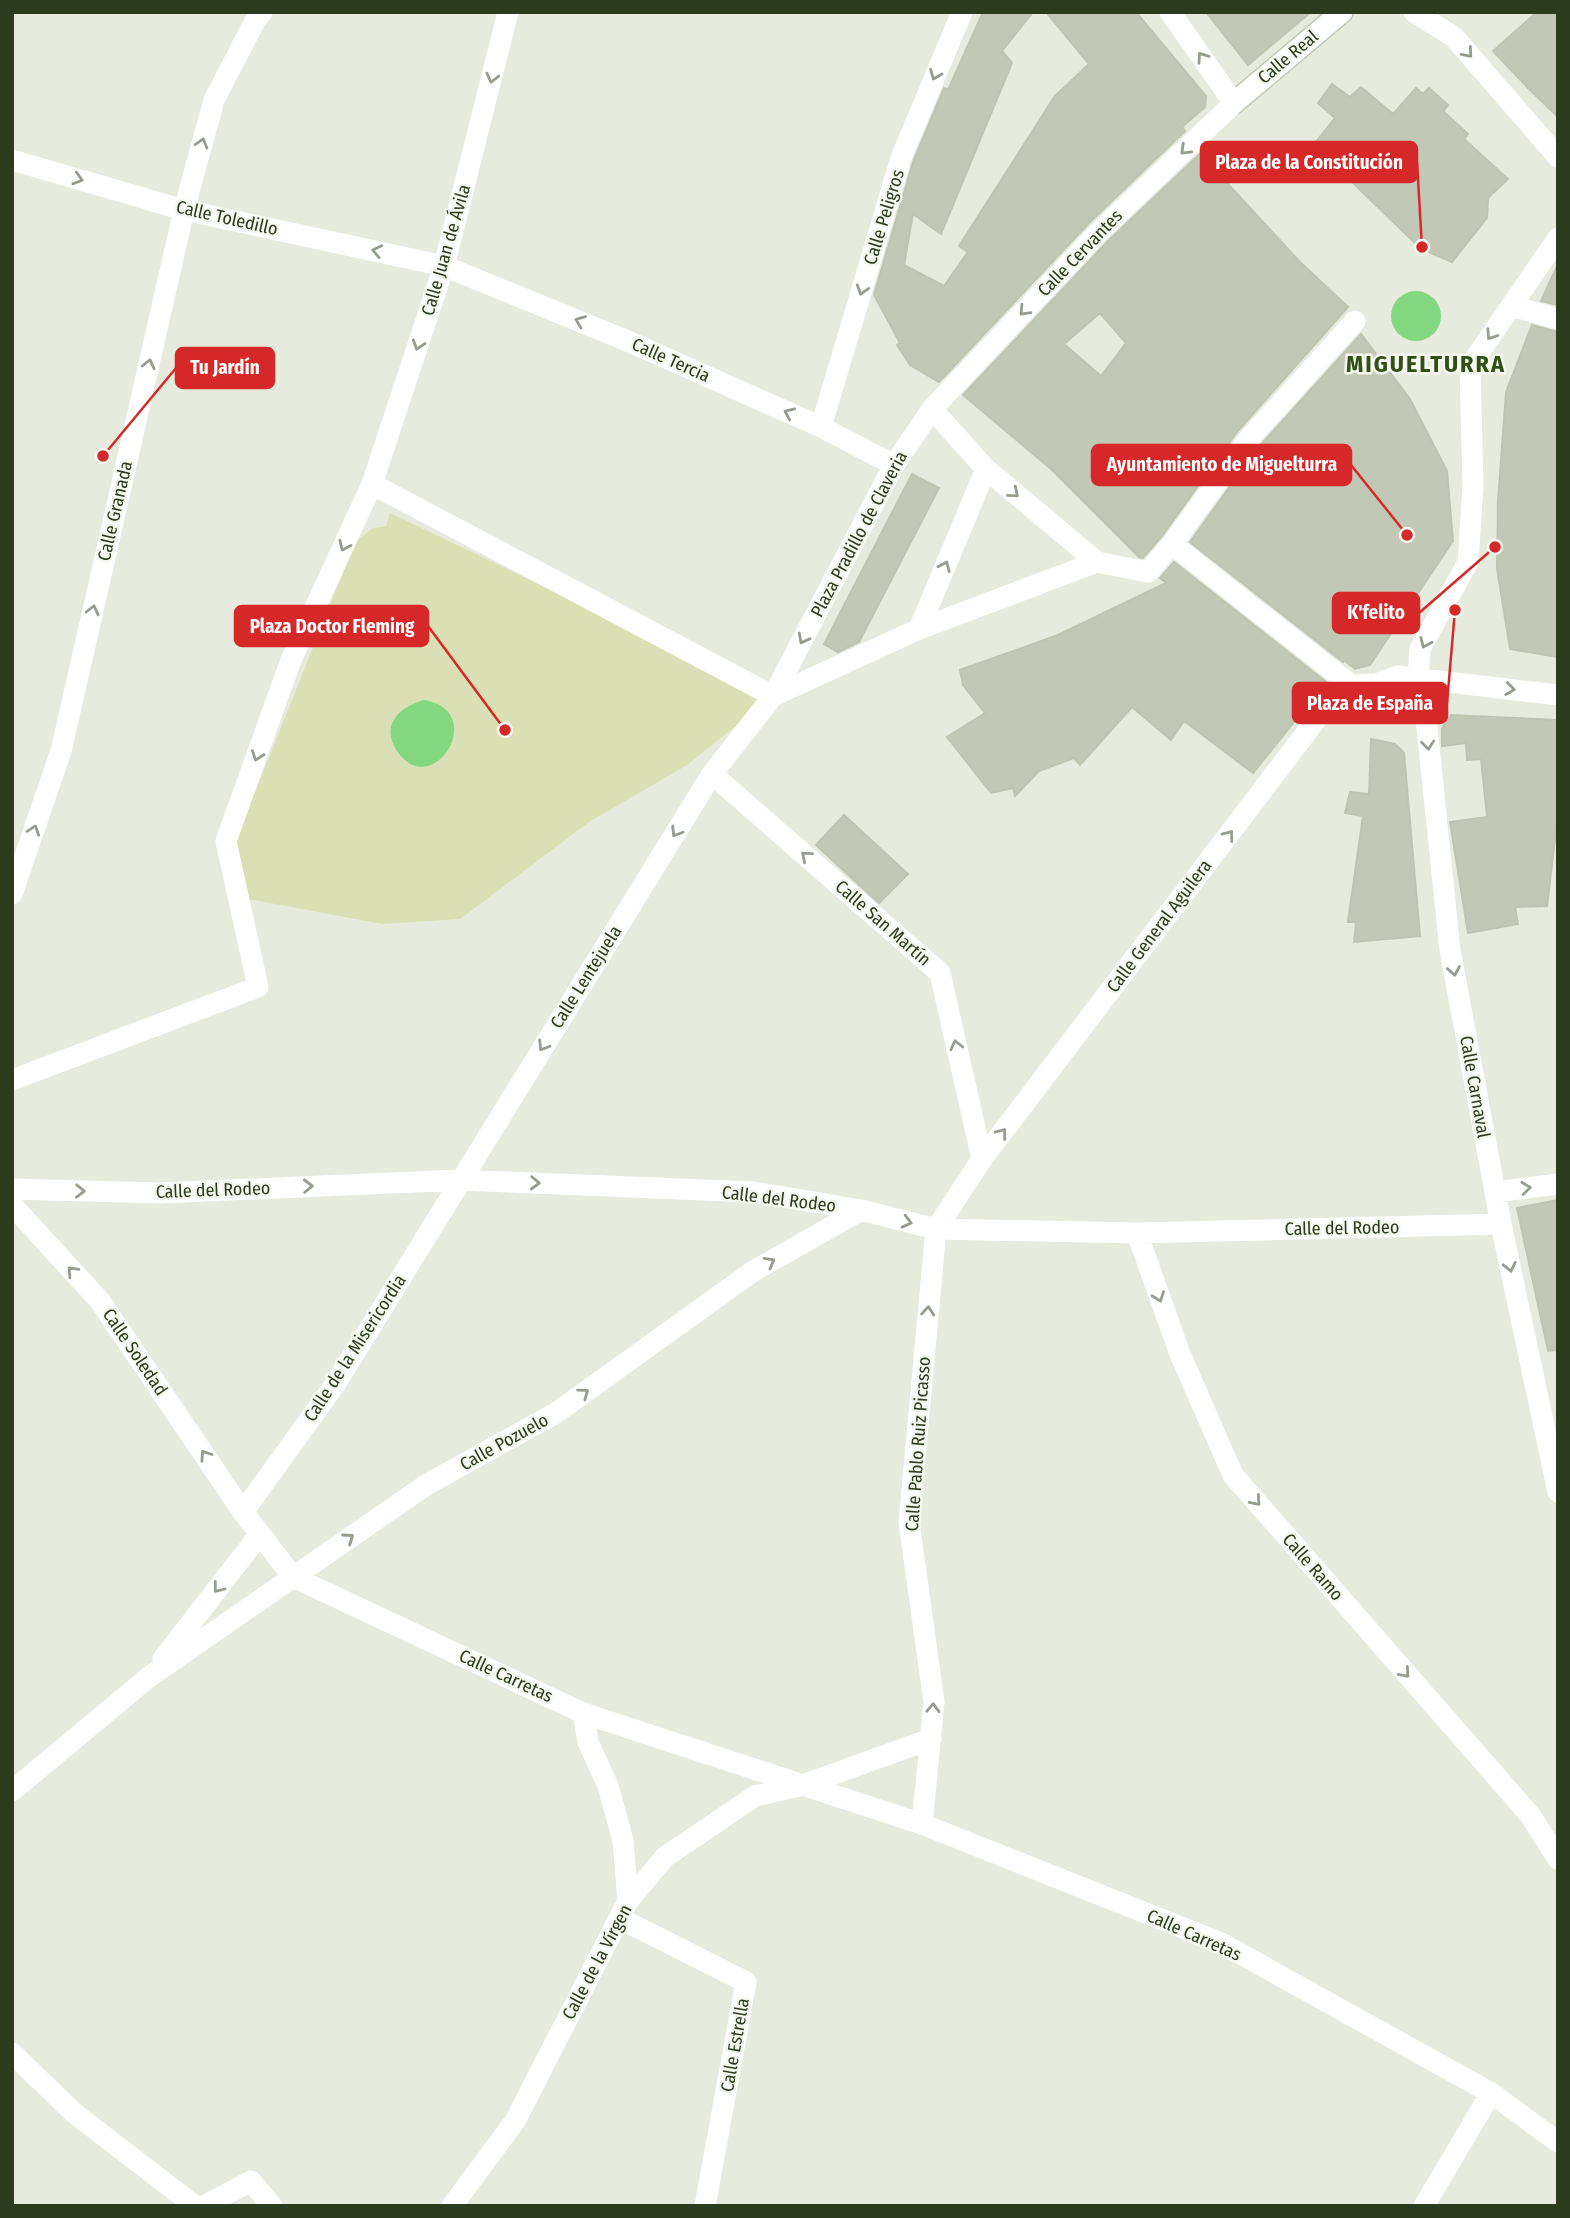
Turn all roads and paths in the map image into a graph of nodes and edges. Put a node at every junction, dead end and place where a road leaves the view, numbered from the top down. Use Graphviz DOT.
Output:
graph roads {
  1 [pos="262,12"];
  2 [pos="508,12"];
  3 [pos="962,12"];
  4 [pos="1170,12"];
  5 [pos="1342,12"];
  6 [pos="1414,12"];
  7 [pos="1234,103"];
  8 [pos="1558,157"];
  9 [pos="12,160"];
  10 [pos="184,210"];
  11 [pos="1558,239"];
  12 [pos="444,266"];
  13 [pos="1511,306"];
  14 [pos="1558,319"];
  15 [pos="1355,321"];
  16 [pos="932,409"];
  17 [pos="821,427"];
  18 [pos="894,465"];
  19 [pos="986,469"];
  20 [pos="372,484"];
  21 [pos="1172,544"];
  22 [pos="1097,562"];
  23 [pos="919,629"];
  24 [pos="1418,678"];
  25 [pos="1351,685"];
  26 [pos="1558,695"];
  27 [pos="773,696"];
  28 [pos="712,775"];
  29 [pos="12,894"];
  30 [pos="12,1080"];
  31 [pos="982,1159"];
  32 [pos="460,1180"];
  33 [pos="1558,1184"];
  34 [pos="12,1189"];
  35 [pos="1495,1192"];
  36 [pos="12,1205"];
  37 [pos="861,1210"];
  38 [pos="1501,1224"];
  39 [pos="936,1229"];
  40 [pos="1137,1233"];
  41 [pos="1558,1492"];
  42 [pos="243,1512"];
  43 [pos="260,1534"];
  44 [pos="293,1577"];
  45 [pos="149,1677"];
  46 [pos="583,1713"];
  47 [pos="931,1739"];
  48 [pos="803,1785"];
  49 [pos="12,1791"];
  50 [pos="922,1825"];
  51 [pos="1558,1859"];
  52 [pos="624,1910"];
  53 [pos="12,2053"];
  54 [pos="1491,2093"];
  55 [pos="1558,2142"];
  56 [pos="195,2206"];
  57 [pos="204,2206"];
  58 [pos="272,2206"];
  59 [pos="452,2206"];
  60 [pos="705,2206"];
  61 [pos="1424,2206"];
  10 -- 1 [label="street, Calle Granada, one-way"];
  2 -- 12 [label="street, Calle Juan de Ávila, one-way"];
  3 -- 17 [label="street, Calle Peligros, one-way"];
  7 -- 4 [label="street, one-way"];
  5 -- 7 [label="street, Calle Real"];
  6 -- 8 [label="street, one-way"];
  7 -- 16 [label="street, Calle Cervantes, one-way"];
  9 -- 10 [label="street, Calle Toledillo, one-way"];
  12 -- 10 [label="street, Calle Toledillo, one-way"];
  29 -- 10 [label="street, Calle Granada, one-way"];
  11 -- 13 [label="street, Calle Carnaval"];
  17 -- 12 [label="street, Calle Tercia, one-way"];
  12 -- 20 [label="street, Calle Juan de Ávila, one-way"];
  13 -- 14 [label="street"];
  13 -- 24 [label="street, Calle Carnaval, one-way"];
  15 -- 21 [label="street"];
  16 -- 18 [label="street, Plaza Pradillo de Claveria"];
  16 -- 19 [label="street"];
  17 -- 18 [label="street, Calle Tercia"];
  18 -- 27 [label="street, Plaza Pradillo de Claveria, one-way"];
  19 -- 22 [label="street, one-way"];
  23 -- 19 [label="street, one-way"];
  20 -- 27 [label="street"];
  20 -- 30 [label="street, Calle Juan de Ávila, one-way"];
  21 -- 22 [label="street"];
  21 -- 25 [label="street"];
  22 -- 23 [label="street, Plaza Pradillo de Claveria"];
  23 -- 27 [label="street, Plaza Pradillo de Claveria"];
  24 -- 25 [label="street"];
  24 -- 26 [label="street, one-way"];
  24 -- 35 [label="street, Calle Carnaval, one-way"];
  31 -- 25 [label="street, Calle General Aguilera, one-way"];
  27 -- 28 [label="street, Plaza Pradillo de Claveria"];
  31 -- 28 [label="street, Calle San Martín, one-way"];
  28 -- 32 [label="street, Calle Lentejuela, one-way"];
  31 -- 39 [label="street, Calle General Aguilera"];
  34 -- 32 [label="street, Calle del Rodeo, one-way"];
  32 -- 37 [label="street, Calle del Rodeo, one-way"];
  32 -- 42 [label="street, Calle de la Misericordia"];
  35 -- 33 [label="street, one-way"];
  35 -- 38 [label="street, Calle Carnaval"];
  42 -- 36 [label="street, Calle Soledad, one-way"];
  37 -- 39 [label="street, Calle del Rodeo, one-way"];
  44 -- 37 [label="street, Calle Pozuelo, one-way"];
  38 -- 40 [label="street, Calle del Rodeo"];
  38 -- 41 [label="street, Calle Carnaval, one-way"];
  39 -- 40 [label="street, Calle del Rodeo"];
  47 -- 39 [label="street, Calle Pablo Ruiz Picasso, one-way"];
  40 -- 51 [label="street, Calle Ramo, one-way"];
  42 -- 43 [label="street, Calle Carretas"];
  43 -- 44 [label="street, Calle Carretas"];
  43 -- 45 [label="street, Calle Pozuelo, one-way"];
  44 -- 45 [label="street, Calle Pozuelo"];
  44 -- 46 [label="street, Calle Carretas"];
  45 -- 49 [label="street, Calle Pozuelo"];
  46 -- 48 [label="street, Calle Carretas"];
  46 -- 52 [label="street"];
  47 -- 48 [label="street"];
  47 -- 50 [label="street, Calle Pablo Ruiz Picasso"];
  48 -- 50 [label="street, Calle Carretas"];
  48 -- 52 [label="street, Calle de la Vírgen"];
  50 -- 54 [label="street, Calle Carretas"];
  52 -- 59 [label="street, Calle de la Vírgen"];
  52 -- 60 [label="street, Calle Estrella"];
  53 -- 56 [label="street"];
  54 -- 55 [label="street, Calle Carretas"];
  54 -- 61 [label="street"];
  57 -- 58 [label="street"];
}
